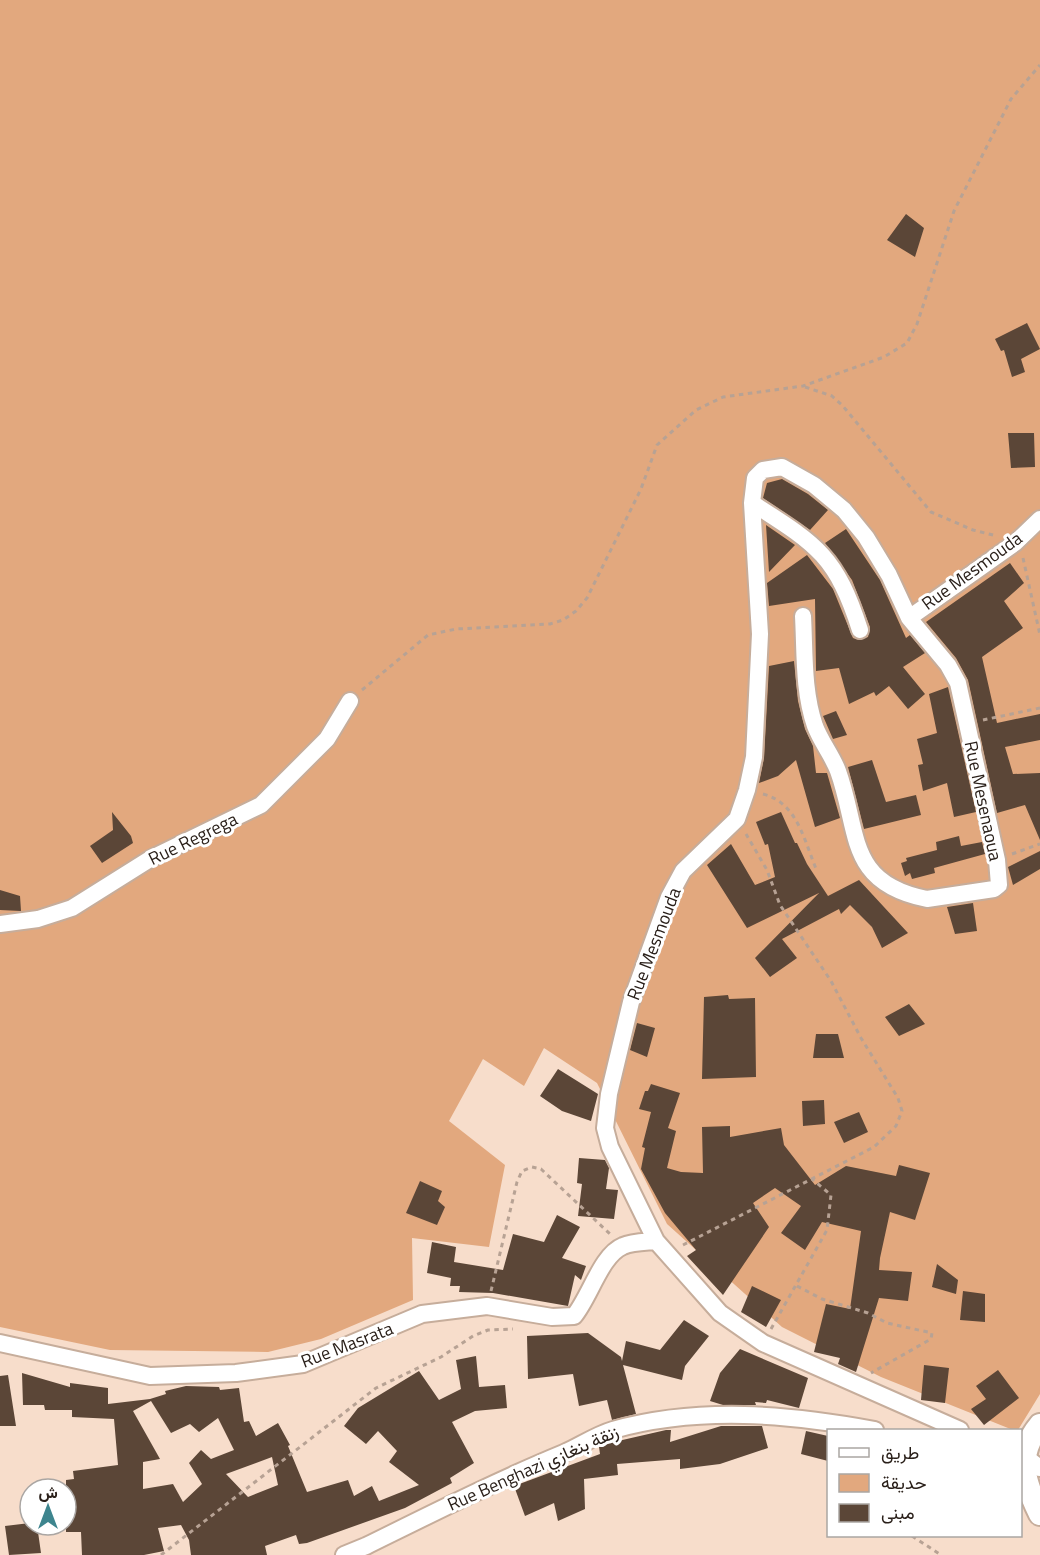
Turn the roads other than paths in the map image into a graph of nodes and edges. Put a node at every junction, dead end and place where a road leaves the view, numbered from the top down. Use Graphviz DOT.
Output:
graph roads {
  1 [pos="752,502"];
  2 [pos="1040,519"];
  3 [pos="803,616"];
  4 [pos="909,618"];
  5 [pos="860,630"];
  6 [pos="350,702"];
  7 [pos="0,924"];
  8 [pos="661,1248"];
  9 [pos="0,1342"];
  10 [pos="1040,1425"];
  11 [pos="865,1429"];
  12 [pos="956,1429"];
  13 [pos="1028,1458"];
  14 [pos="1040,1514"];
  15 [pos="344,1555"];
  1 -- 4 [label="street, Rue Mesmouda"];
  1 -- 5 [label="street"];
  1 -- 8 [label="street, Rue Mesmouda"];
  2 -- 4 [label="street, Rue Mesmouda"];
  3 -- 4 [label="street, Rue Mesenaoua"];
  6 -- 7 [label="street, Rue Regrega"];
  8 -- 9 [label="street, Rue Masrata"];
  8 -- 12 [label="street, Rue Mesmouda"];
  10 -- 13 [label="main road"];
  11 -- 15 [label="street, Rue Benghazi زنقة بنغازي"];
  13 -- 14 [label="main road"];
}
